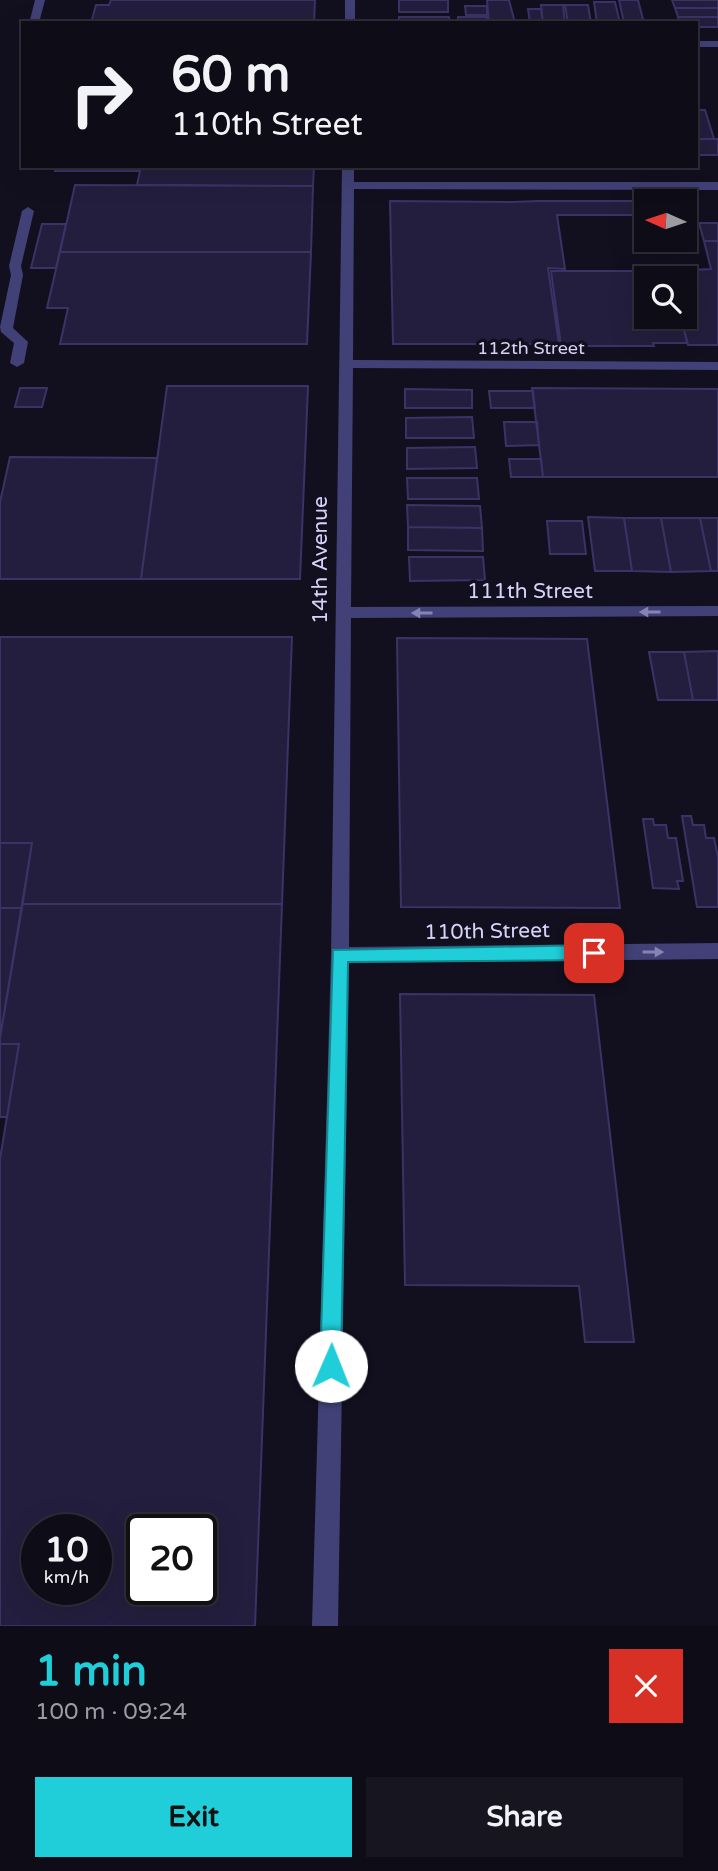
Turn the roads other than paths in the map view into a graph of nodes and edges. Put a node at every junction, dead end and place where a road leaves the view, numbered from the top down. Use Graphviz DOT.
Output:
graph roads {
  1 [pos="40,0"];
  2 [pos="350,0"];
  3 [pos="37,21"];
  4 [pos="350,21"];
  5 [pos="698,44"];
  6 [pos="718,44"];
  7 [pos="348,168"];
  8 [pos="347,185"];
  9 [pos="718,186"];
  10 [pos="28,211"];
  11 [pos="17,363"];
  12 [pos="345,364"];
  13 [pos="718,366"];
  14 [pos="718,611"];
  15 [pos="343,613"];
  16 [pos="718,951"];
  17 [pos="340,955"];
  18 [pos="325,1626"];
  1 -- 3 [label="street"];
  2 -- 4 [label="street"];
  5 -- 6 [label="street"];
  7 -- 8 [label="street, 14th Avenue"];
  8 -- 9 [label="street"];
  8 -- 12 [label="street, 14th Avenue"];
  10 -- 11 [label="street"];
  12 -- 13 [label="street, 112th Street"];
  12 -- 15 [label="street, 14th Avenue"];
  14 -- 15 [label="street, 111th Street, one-way"];
  15 -- 17 [label="street, 14th Avenue"];
  17 -- 16 [label="street, 110th Street, one-way"];
  17 -- 18 [label="street, 14th Avenue"];
}
